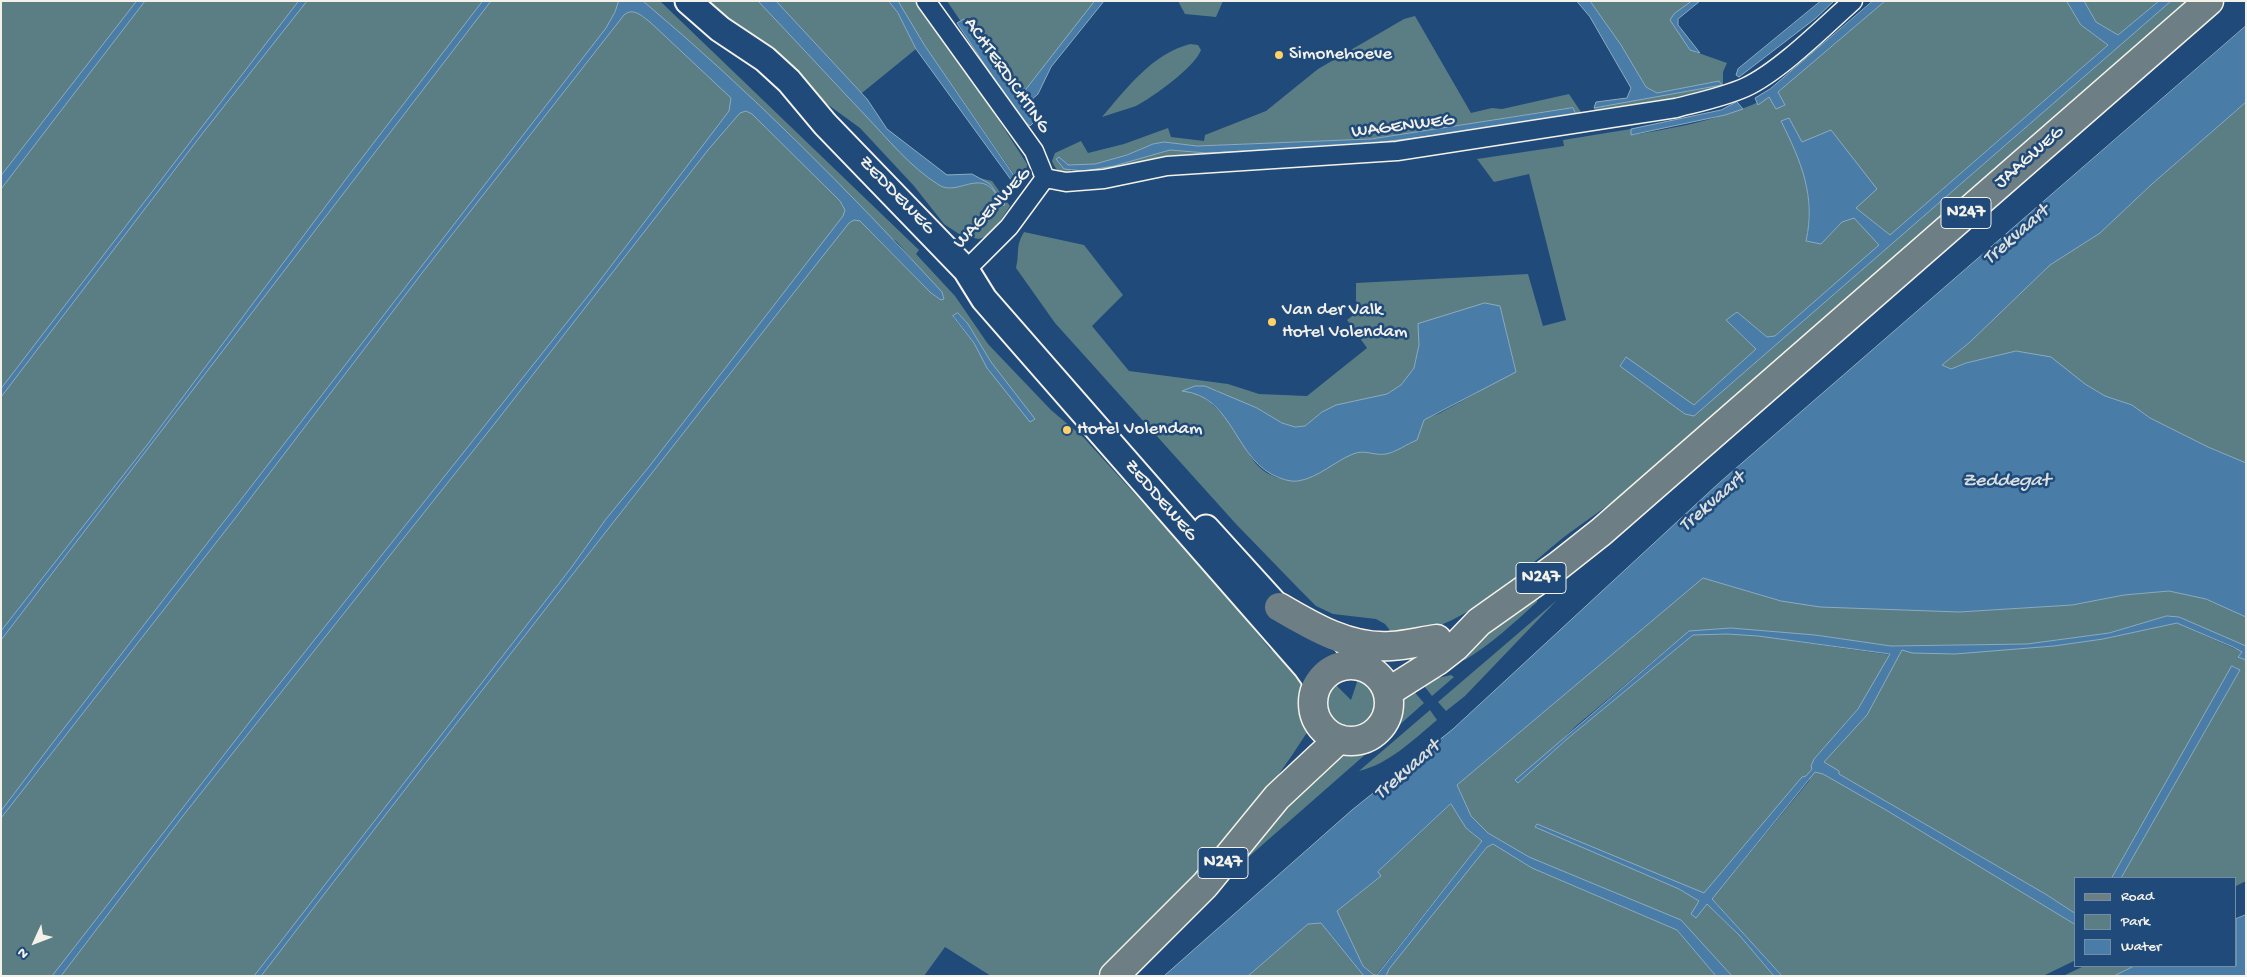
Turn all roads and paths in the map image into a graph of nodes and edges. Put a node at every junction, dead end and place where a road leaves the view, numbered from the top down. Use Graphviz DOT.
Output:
graph roads {
  1 [pos="688,1"];
  2 [pos="926,1"];
  3 [pos="1853,1"];
  4 [pos="2209,1"];
  5 [pos="1045,178"];
  6 [pos="966,270"];
  7 [pos="1279,608"];
  8 [pos="1479,622"];
  9 [pos="1437,639"];
  10 [pos="1326,676"];
  11 [pos="1382,683"];
  12 [pos="1330,731"];
  13 [pos="1114,976"];
  1 -- 6 [label="main road, ZEDDEWEG"];
  2 -- 5 [label="street, ACHTERDICHTING"];
  3 -- 5 [label="street, WAGENWEG"];
  4 -- 8 [label="main road, JAAGWEG / N247"];
  5 -- 6 [label="street, WAGENWEG"];
  6 -- 7 [label="main road, ZEDDEWEG"];
  6 -- 10 [label="main road, ZEDDEWEG"];
  7 -- 9 [label="main road"];
  7 -- 10 [label="main road, ZEDDEWEG"];
  8 -- 9 [label="main road, N247"];
  8 -- 11 [label="main road, N247"];
  9 -- 11 [label="main road, N247"];
  10 -- 11 [label="main road"];
  10 -- 12 [label="main road"];
  11 -- 12 [label="main road"];
  12 -- 13 [label="main road, N247"];
}
